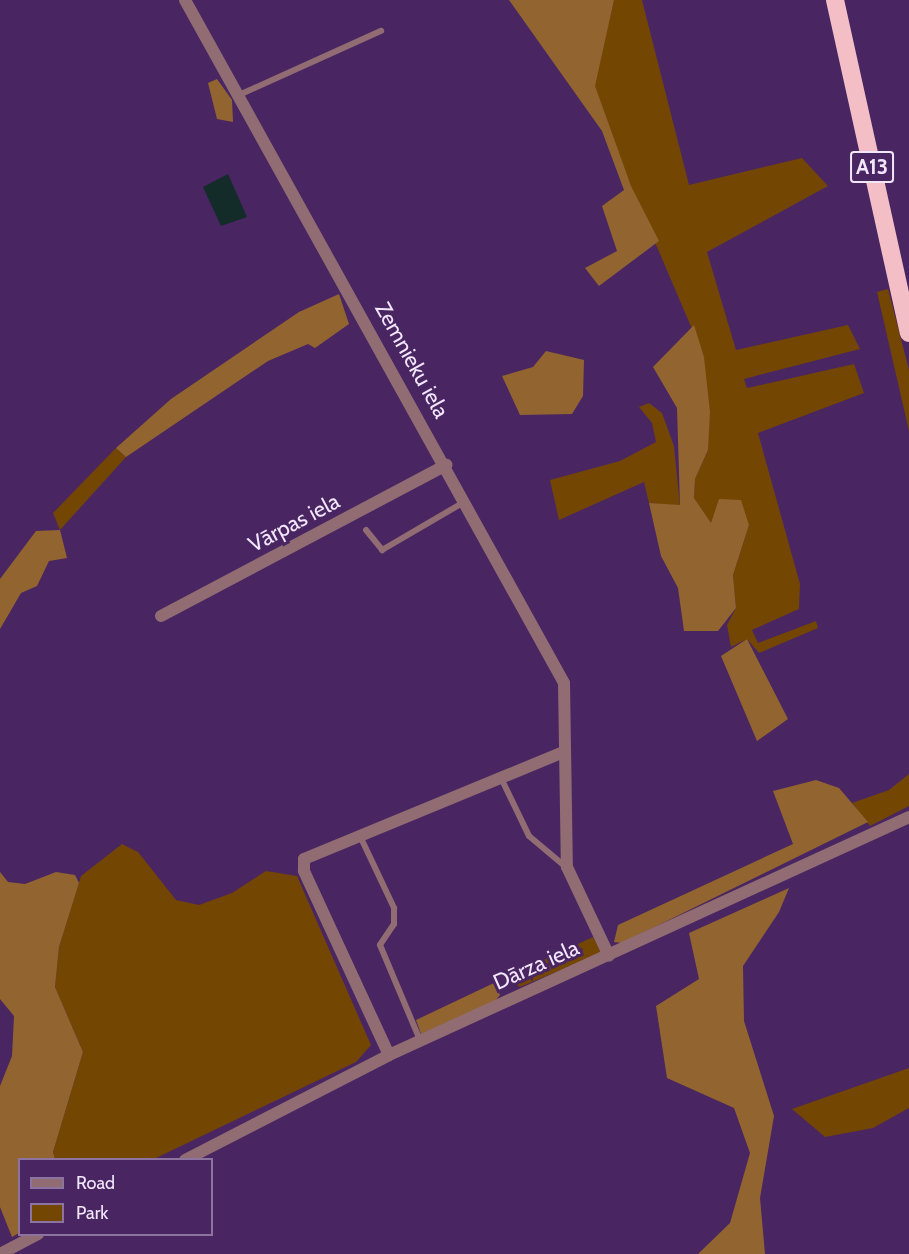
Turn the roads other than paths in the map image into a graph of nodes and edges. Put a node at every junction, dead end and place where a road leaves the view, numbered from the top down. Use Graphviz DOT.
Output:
graph roads {
  1 [pos="185,0"];
  2 [pos="835,0"];
  3 [pos="381,31"];
  4 [pos="239,95"];
  5 [pos="909,333"];
  6 [pos="446,465"];
  7 [pos="466,501"];
  8 [pos="366,530"];
  9 [pos="161,616"];
  10 [pos="561,753"];
  11 [pos="501,778"];
  12 [pos="909,817"];
  13 [pos="360,836"];
  14 [pos="567,867"];
  15 [pos="609,956"];
  16 [pos="421,1041"];
  17 [pos="389,1055"];
  18 [pos="189,1158"];
  19 [pos="34,1236"];
  20 [pos="0,1254"];
  1 -- 4 [label="street, Zemnieku iela"];
  2 -- 5 [label="highway, A13"];
  3 -- 4 [label="lane"];
  4 -- 6 [label="street, Zemnieku iela"];
  6 -- 7 [label="street, Zemnieku iela"];
  6 -- 9 [label="street, Vārpas iela"];
  7 -- 8 [label="lane"];
  7 -- 10 [label="street, Zemnieku iela"];
  10 -- 11 [label="street"];
  10 -- 14 [label="street, Zemnieku iela"];
  11 -- 13 [label="street"];
  11 -- 14 [label="lane"];
  12 -- 15 [label="street, Dārza iela"];
  13 -- 16 [label="lane"];
  13 -- 17 [label="street"];
  14 -- 15 [label="street"];
  15 -- 16 [label="street, Dārza iela"];
  16 -- 17 [label="street, Dārza iela"];
  17 -- 18 [label="street, Dārza iela"];
  19 -- 20 [label="street"];
}
